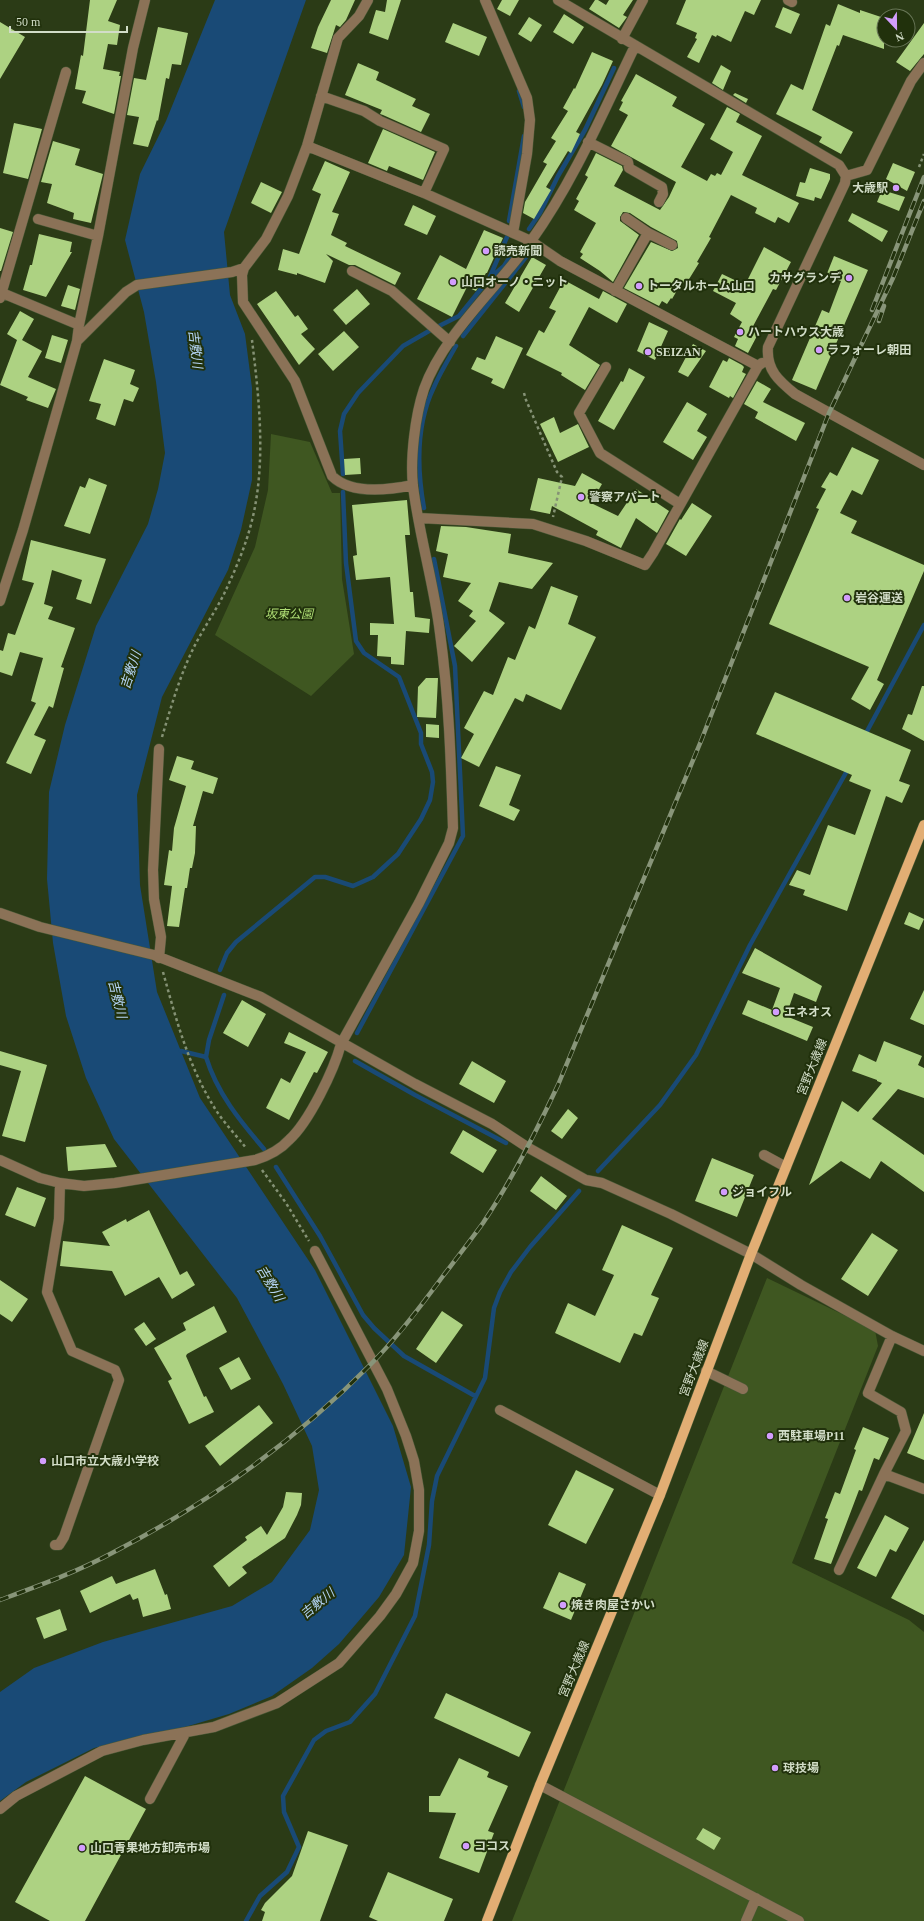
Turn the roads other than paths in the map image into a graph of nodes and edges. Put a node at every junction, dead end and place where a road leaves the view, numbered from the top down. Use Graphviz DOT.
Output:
graph roads {
  1 [pos="144,0"];
  2 [pos="368,0"];
  3 [pos="485,0"];
  4 [pos="558,0"];
  5 [pos="643,0"];
  6 [pos="622,39"];
  7 [pos="635,46"];
  8 [pos="924,63"];
  9 [pos="66,72"];
  10 [pos="321,96"];
  11 [pos="588,142"];
  12 [pos="307,146"];
  13 [pos="846,176"];
  14 [pos="424,194"];
  15 [pos="659,202"];
  16 [pos="626,218"];
  17 [pos="38,219"];
  18 [pos="513,233"];
  19 [pos="648,233"];
  20 [pos="98,236"];
  21 [pos="531,241"];
  22 [pos="672,245"];
  23 [pos="244,268"];
  24 [pos="352,271"];
  25 [pos="615,290"];
  26 [pos="1,294"];
  27 [pos="79,325"];
  28 [pos="77,341"];
  29 [pos="450,342"];
  30 [pos="767,359"];
  31 [pos="758,366"];
  32 [pos="606,367"];
  33 [pos="924,465"];
  34 [pos="413,485"];
  35 [pos="680,504"];
  36 [pos="419,518"];
  37 [pos="0,601"];
  38 [pos="159,749"];
  39 [pos="924,825"];
  40 [pos="0,913"];
  41 [pos="156,957"];
  42 [pos="341,1044"];
  43 [pos="764,1155"];
  44 [pos="0,1160"];
  45 [pos="786,1167"];
  46 [pos="60,1183"];
  47 [pos="316,1251"];
  48 [pos="751,1254"];
  49 [pos="892,1336"];
  50 [pos="924,1351"];
  51 [pos="706,1371"];
  52 [pos="743,1389"];
  53 [pos="500,1410"];
  54 [pos="884,1474"];
  55 [pos="924,1489"];
  56 [pos="660,1495"];
  57 [pos="55,1545"];
  58 [pos="839,1570"];
  59 [pos="186,1732"];
  60 [pos="540,1785"];
  61 [pos="150,1799"];
  62 [pos="0,1809"];
  63 [pos="756,1898"];
  64 [pos="487,1921"];
  65 [pos="746,1921"];
  66 [pos="799,1921"];
  1 -- 20 [label="street"];
  2 -- 10 [label="street"];
  3 -- 18 [label="street"];
  4 -- 6 [label="street"];
  5 -- 6 [label="street"];
  6 -- 7 [label="street"];
  7 -- 11 [label="street"];
  7 -- 13 [label="street"];
  8 -- 13 [label="street"];
  9 -- 26 [label="street"];
  10 -- 12 [label="street"];
  10 -- 14 [label="street"];
  11 -- 15 [label="street"];
  11 -- 21 [label="street"];
  12 -- 14 [label="street"];
  12 -- 23 [label="street"];
  13 -- 30 [label="street"];
  14 -- 18 [label="street"];
  16 -- 19 [label="street"];
  17 -- 20 [label="street"];
  18 -- 21 [label="street"];
  19 -- 22 [label="street"];
  19 -- 25 [label="street"];
  20 -- 27 [label="street"];
  21 -- 25 [label="street"];
  21 -- 29 [label="street"];
  23 -- 28 [label="street"];
  23 -- 34 [label="street"];
  24 -- 29 [label="street"];
  25 -- 31 [label="street"];
  26 -- 27 [label="street"];
  27 -- 28 [label="street"];
  28 -- 37 [label="street"];
  29 -- 34 [label="street"];
  30 -- 31 [label="street"];
  30 -- 33 [label="street"];
  31 -- 35 [label="street"];
  32 -- 35 [label="street"];
  34 -- 36 [label="street"];
  35 -- 36 [label="street"];
  36 -- 42 [label="street"];
  38 -- 41 [label="street"];
  39 -- 45 [label="main road, 宮野大歳線"];
  40 -- 41 [label="street"];
  41 -- 42 [label="street"];
  42 -- 46 [label="street"];
  42 -- 48 [label="street"];
  43 -- 45 [label="street"];
  44 -- 46 [label="street"];
  45 -- 48 [label="main road, 宮野大歳線"];
  46 -- 57 [label="street"];
  47 -- 59 [label="street"];
  48 -- 49 [label="street"];
  48 -- 51 [label="main road, 宮野大歳線"];
  49 -- 50 [label="street"];
  49 -- 54 [label="street"];
  51 -- 52 [label="street"];
  51 -- 56 [label="main road, 宮野大歳線"];
  53 -- 56 [label="street"];
  54 -- 55 [label="street"];
  54 -- 58 [label="street"];
  56 -- 60 [label="main road, 宮野大歳線"];
  59 -- 61 [label="street"];
  59 -- 62 [label="street"];
  60 -- 63 [label="street"];
  60 -- 64 [label="main road, 宮野大歳線"];
  63 -- 65 [label="street"];
  63 -- 66 [label="street"];
}
